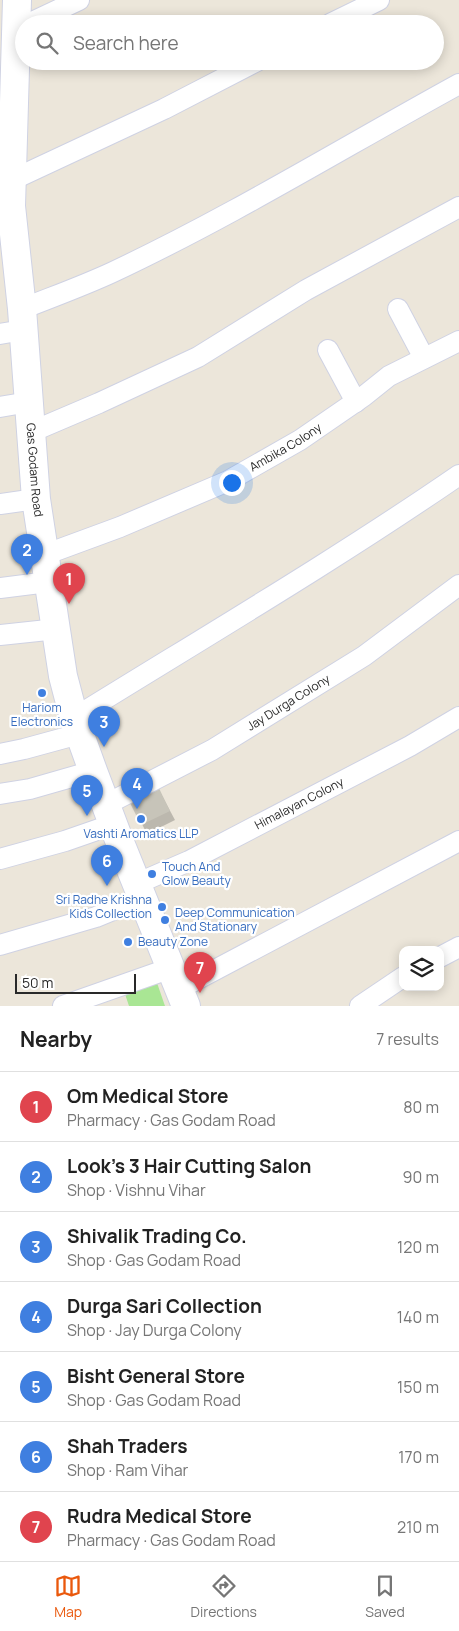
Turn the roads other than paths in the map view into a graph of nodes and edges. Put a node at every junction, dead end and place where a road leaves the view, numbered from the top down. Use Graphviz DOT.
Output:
graph roads {
  1 [pos="18,0"];
  2 [pos="79,0"];
  3 [pos="379,0"];
  4 [pos="21,15"];
  5 [pos="47,15"];
  6 [pos="348,15"];
  7 [pos="20,70"];
  8 [pos="240,70"];
  9 [pos="459,84"];
  10 [pos="12,180"];
  11 [pos="6,207"];
  12 [pos="459,207"];
  13 [pos="398,308"];
  14 [pos="15,325"];
  15 [pos="459,341"];
  16 [pos="328,350"];
  17 [pos="424,358"];
  18 [pos="29,402"];
  19 [pos="356,402"];
  20 [pos="0,407"];
  21 [pos="31,432"];
  22 [pos="459,475"];
  23 [pos="36,499"];
  24 [pos="0,504"];
  25 [pos="44,555"];
  26 [pos="48,582"];
  27 [pos="459,585"];
  28 [pos="0,588"];
  29 [pos="57,629"];
  30 [pos="0,636"];
  31 [pos="459,717"];
  32 [pos="76,726"];
  33 [pos="0,754"];
  34 [pos="93,771"];
  35 [pos="0,794"];
  36 [pos="110,814"];
  37 [pos="459,841"];
  38 [pos="0,859"];
  39 [pos="139,891"];
  40 [pos="0,945"];
  41 [pos="459,948"];
  42 [pos="444,955"];
  43 [pos="399,980"];
  44 [pos="179,988"];
  45 [pos="62,1006"];
  46 [pos="360,1006"];
  1 -- 4 [label="main road, Gas Godam Road"];
  2 -- 5 [label="street"];
  3 -- 6 [label="street"];
  7 -- 10 [label="main road, Gas Godam Road"];
  8 -- 10 [label="street"];
  9 -- 14 [label="street"];
  10 -- 11 [label="main road, Gas Godam Road"];
  11 -- 14 [label="main road, Gas Godam Road"];
  12 -- 21 [label="street"];
  13 -- 17 [label="street"];
  14 -- 18 [label="main road, Gas Godam Road"];
  15 -- 17 [label="street, Ambika Colony"];
  16 -- 19 [label="street"];
  17 -- 19 [label="street, Ambika Colony"];
  18 -- 20 [label="street"];
  18 -- 21 [label="main road, Gas Godam Road"];
  19 -- 25 [label="street, Ambika Colony"];
  21 -- 23 [label="main road, Gas Godam Road"];
  22 -- 32 [label="street"];
  23 -- 24 [label="street"];
  23 -- 25 [label="main road, Gas Godam Road"];
  25 -- 26 [label="main road, Gas Godam Road"];
  26 -- 28 [label="street"];
  26 -- 29 [label="main road, Gas Godam Road"];
  27 -- 36 [label="street, Jay Durga Colony"];
  29 -- 30 [label="street"];
  29 -- 32 [label="main road, Gas Godam Road"];
  31 -- 39 [label="street, Himalayan Colony"];
  32 -- 33 [label="street"];
  32 -- 34 [label="main road, Gas Godam Road"];
  34 -- 35 [label="street"];
  34 -- 36 [label="main road, Gas Godam Road"];
  36 -- 38 [label="street, Jay Durga Colony"];
  36 -- 39 [label="main road, Gas Godam Road"];
  37 -- 44 [label="street"];
  39 -- 40 [label="street, Himalayan Colony"];
  39 -- 44 [label="main road, Gas Godam Road"];
  41 -- 42 [label="street"];
  43 -- 46 [label="street"];
  44 -- 45 [label="street"];
}
